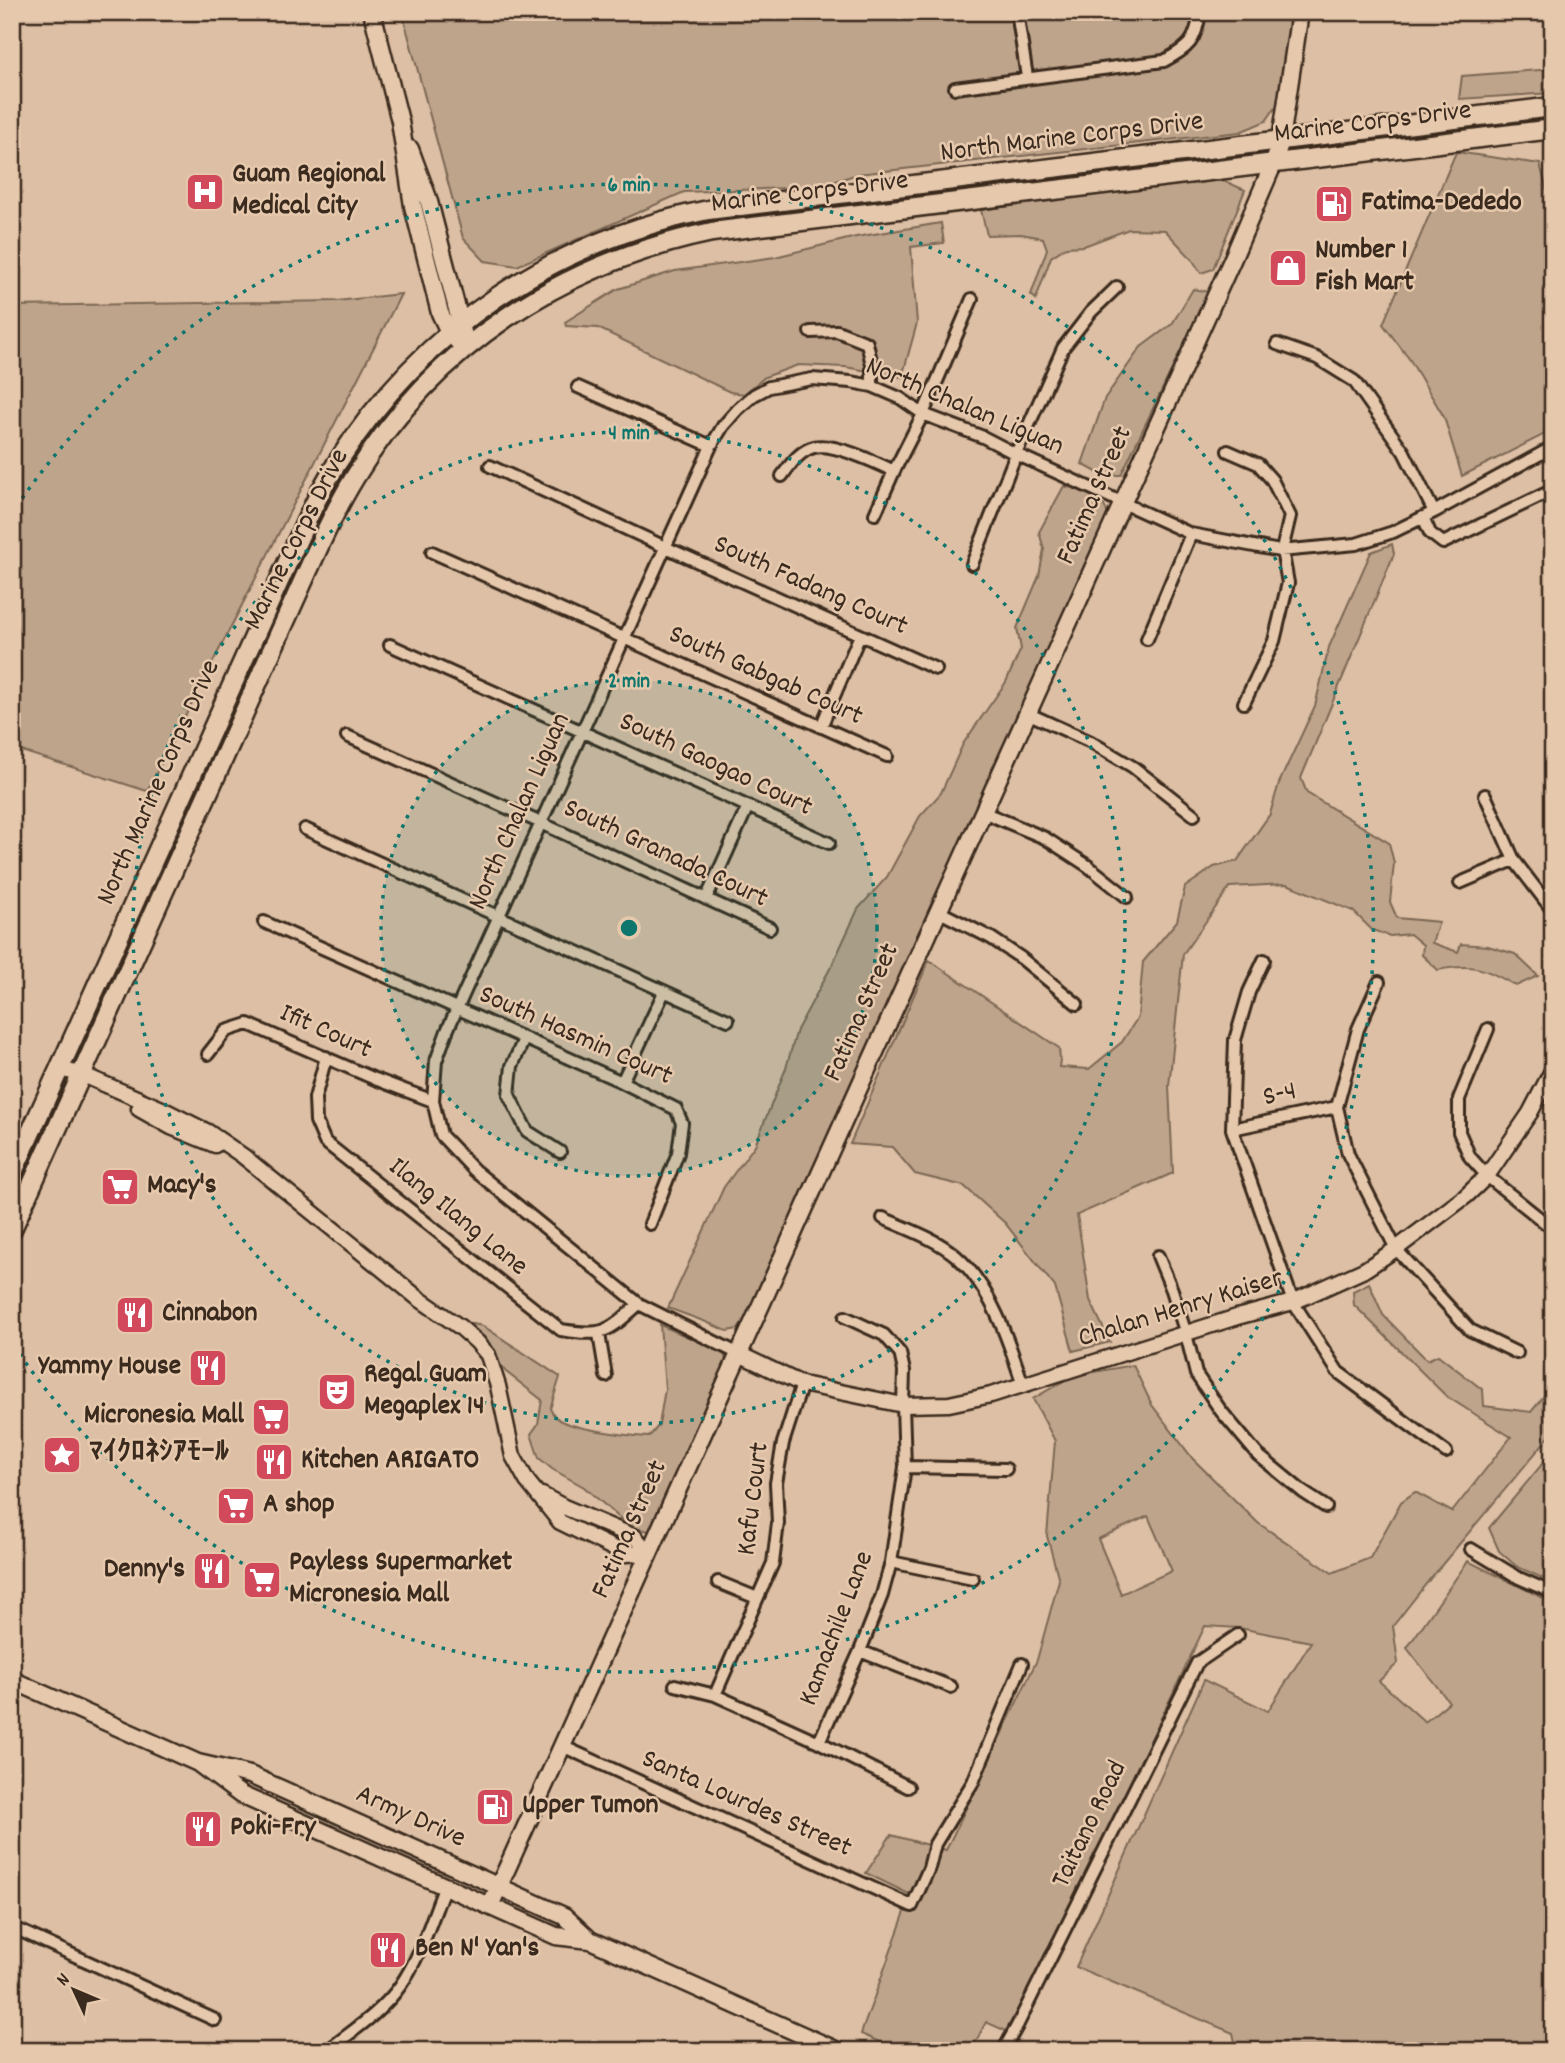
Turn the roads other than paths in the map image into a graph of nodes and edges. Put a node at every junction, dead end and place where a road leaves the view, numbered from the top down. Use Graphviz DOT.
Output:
graph roads {
  1 [pos="372,12"];
  2 [pos="1017,12"];
  3 [pos="1200,12"];
  4 [pos="1300,12"];
  5 [pos="1027,77"];
  6 [pos="955,88"];
  7 [pos="1553,107"];
  8 [pos="1553,129"];
  9 [pos="1281,140"];
  10 [pos="1274,162"];
  11 [pos="1117,287"];
  12 [pos="972,299"];
  13 [pos="455,327"];
  14 [pos="810,332"];
  15 [pos="1277,344"];
  16 [pos="465,348"];
  17 [pos="872,386"];
  18 [pos="578,387"];
  19 [pos="923,414"];
  20 [pos="711,446"];
  21 [pos="1553,447"];
  22 [pos="1228,451"];
  23 [pos="1016,454"];
  24 [pos="490,466"];
  25 [pos="894,471"];
  26 [pos="782,476"];
  27 [pos="1553,490"];
  28 [pos="1122,502"];
  29 [pos="1434,512"];
  30 [pos="875,514"];
  31 [pos="1423,517"];
  32 [pos="1191,534"];
  33 [pos="665,548"];
  34 [pos="1282,550"];
  35 [pos="432,552"];
  36 [pos="972,564"];
  37 [pos="860,635"];
  38 [pos="624,639"];
  39 [pos="1147,639"];
  40 [pos="390,645"];
  41 [pos="936,669"];
  42 [pos="1244,703"];
  43 [pos="1027,713"];
  44 [pos="821,727"];
  45 [pos="583,731"];
  46 [pos="347,736"];
  47 [pos="887,756"];
  48 [pos="1485,795"];
  49 [pos="748,806"];
  50 [pos="982,812"];
  51 [pos="1194,815"];
  52 [pos="541,823"];
  53 [pos="305,829"];
  54 [pos="829,843"];
  55 [pos="1514,860"];
  56 [pos="1460,883"];
  57 [pos="1127,897"];
  58 [pos="706,900"];
  59 [pos="937,911"];
  60 [pos="1553,911"];
  61 [pos="499,915"];
  62 [pos="264,922"];
  63 [pos="770,928"];
  64 [pos="1264,960"];
  65 [pos="1379,982"];
  66 [pos="664,992"];
  67 [pos="1077,1004"];
  68 [pos="457,1009"];
  69 [pos="728,1020"];
  70 [pos="1488,1029"];
  71 [pos="524,1039"];
  72 [pos="208,1054"];
  73 [pos="326,1057"];
  74 [pos="59,1069"];
  75 [pos="1553,1069"];
  76 [pos="80,1078"];
  77 [pos="622,1082"];
  78 [pos="1549,1087"];
  79 [pos="433,1101"];
  80 [pos="1337,1107"];
  81 [pos="1233,1129"];
  82 [pos="560,1152"];
  83 [pos="12,1174"];
  84 [pos="1488,1176"];
  85 [pos="883,1219"];
  86 [pos="650,1224"];
  87 [pos="12,1229"];
  88 [pos="1553,1229"];
  89 [pos="1396,1249"];
  90 [pos="1158,1256"];
  91 [pos="1293,1302"];
  92 [pos="639,1304"];
  93 [pos="845,1317"];
  94 [pos="599,1334"];
  95 [pos="1186,1334"];
  96 [pos="1517,1353"];
  97 [pos="739,1354"];
  98 [pos="606,1376"];
  99 [pos="802,1384"];
  100 [pos="1023,1385"];
  101 [pos="902,1405"];
  102 [pos="1446,1452"];
  103 [pos="905,1467"];
  104 [pos="1006,1469"];
  105 [pos="1326,1507"];
  106 [pos="1471,1549"];
  107 [pos="649,1553"];
  108 [pos="891,1562"];
  109 [pos="973,1579"];
  110 [pos="719,1581"];
  111 [pos="1553,1593"];
  112 [pos="757,1598"];
  113 [pos="1238,1635"];
  114 [pos="860,1651"];
  115 [pos="1022,1664"];
  116 [pos="12,1679"];
  117 [pos="675,1685"];
  118 [pos="951,1687"];
  119 [pos="715,1695"];
  120 [pos="819,1742"];
  121 [pos="562,1746"];
  122 [pos="198,1763"];
  123 [pos="908,1787"];
  124 [pos="445,1886"];
  125 [pos="499,1887"];
  126 [pos="490,1906"];
  127 [pos="12,1927"];
  128 [pos="590,1940"];
  129 [pos="215,2020"];
  130 [pos="327,2051"];
  131 [pos="838,2051"];
  132 [pos="1003,2051"];
  1 -- 13 [label="main road"];
  2 -- 5 [label="street"];
  3 -- 5 [label="street"];
  4 -- 9 [label="main road, Fatima Street"];
  5 -- 6 [label="street"];
  7 -- 9 [label="main road, North Marine Corps Drive"];
  8 -- 10 [label="main road, Marine Corps Drive"];
  9 -- 10 [label="main road, Fatima Street"];
  9 -- 13 [label="main road, North Marine Corps Drive"];
  10 -- 16 [label="main road, Marine Corps Drive"];
  10 -- 28 [label="main road, Fatima Street"];
  11 -- 23 [label="street"];
  12 -- 19 [label="street"];
  13 -- 16 [label="main road"];
  13 -- 74 [label="main road, North Marine Corps Drive"];
  14 -- 17 [label="street"];
  15 -- 29 [label="street"];
  16 -- 76 [label="main road, Marine Corps Drive"];
  17 -- 19 [label="street, North Chalan Liguan"];
  17 -- 20 [label="street, North Chalan Liguan"];
  18 -- 20 [label="street"];
  19 -- 23 [label="street, North Chalan Liguan"];
  19 -- 25 [label="street"];
  20 -- 33 [label="street, North Chalan Liguan"];
  21 -- 29 [label="street, North Chalan Liguan"];
  22 -- 34 [label="street"];
  23 -- 28 [label="street, North Chalan Liguan"];
  23 -- 36 [label="street"];
  24 -- 33 [label="street, South Fadang Court"];
  25 -- 26 [label="street"];
  25 -- 30 [label="street"];
  27 -- 31 [label="street"];
  28 -- 32 [label="street, North Chalan Liguan"];
  28 -- 43 [label="main road, Fatima Street"];
  29 -- 31 [label="street, North Chalan Liguan"];
  31 -- 34 [label="street, North Chalan Liguan"];
  32 -- 34 [label="street, North Chalan Liguan"];
  32 -- 39 [label="street"];
  33 -- 37 [label="street, South Fadang Court"];
  33 -- 38 [label="street, North Chalan Liguan"];
  34 -- 42 [label="street"];
  35 -- 38 [label="street, South Gabgab Court"];
  37 -- 41 [label="street, South Fadang Court"];
  37 -- 44 [label="street"];
  38 -- 44 [label="street, South Gabgab Court"];
  38 -- 45 [label="street, North Chalan Liguan"];
  40 -- 45 [label="street, South Gaogao Court"];
  43 -- 50 [label="main road, Fatima Street"];
  43 -- 51 [label="street"];
  44 -- 47 [label="street, South Gabgab Court"];
  45 -- 49 [label="street, South Gaogao Court"];
  45 -- 52 [label="street, North Chalan Liguan"];
  46 -- 52 [label="street, South Granada Court"];
  48 -- 55 [label="street"];
  49 -- 54 [label="street, South Gaogao Court"];
  49 -- 58 [label="street"];
  50 -- 57 [label="street"];
  50 -- 59 [label="main road, Fatima Street"];
  52 -- 58 [label="street, South Granada Court"];
  52 -- 61 [label="street, North Chalan Liguan"];
  53 -- 61 [label="street"];
  55 -- 56 [label="street"];
  55 -- 60 [label="street"];
  58 -- 63 [label="street, South Granada Court"];
  59 -- 67 [label="street"];
  59 -- 97 [label="main road, Fatima Street"];
  61 -- 66 [label="street"];
  61 -- 68 [label="street, North Chalan Liguan"];
  62 -- 68 [label="street, South Hasmin Court"];
  64 -- 81 [label="street"];
  65 -- 80 [label="street"];
  66 -- 69 [label="street"];
  66 -- 77 [label="street"];
  68 -- 71 [label="street, South Hasmin Court"];
  68 -- 79 [label="street, North Chalan Liguan"];
  70 -- 84 [label="street"];
  71 -- 77 [label="street, South Hasmin Court"];
  71 -- 82 [label="street"];
  72 -- 73 [label="street, Ifit Court"];
  73 -- 79 [label="street, Ifit Court"];
  73 -- 94 [label="street, Ilang Ilang Lane"];
  74 -- 76 [label="street"];
  74 -- 83 [label="main road, North Marine Corps Drive"];
  75 -- 78 [label="street, Chalan Henry Kaiser"];
  76 -- 87 [label="main road, Marine Corps Drive"];
  76 -- 107 [label="street"];
  77 -- 86 [label="street, South Hasmin Court"];
  78 -- 84 [label="street, Chalan Henry Kaiser"];
  79 -- 92 [label="street, North Chalan Liguan"];
  80 -- 81 [label="street, S-4"];
  80 -- 89 [label="street"];
  81 -- 91 [label="street"];
  84 -- 88 [label="street"];
  84 -- 89 [label="street, Chalan Henry Kaiser"];
  85 -- 100 [label="street"];
  89 -- 91 [label="street, Chalan Henry Kaiser"];
  89 -- 96 [label="street"];
  90 -- 95 [label="street"];
  91 -- 95 [label="street, Chalan Henry Kaiser"];
  91 -- 102 [label="street"];
  92 -- 94 [label="street"];
  92 -- 97 [label="street, North Chalan Liguan"];
  93 -- 101 [label="street, Kamachile Lane"];
  94 -- 98 [label="street"];
  95 -- 100 [label="street, Chalan Henry Kaiser"];
  95 -- 105 [label="street"];
  97 -- 99 [label="street, Chalan Henry Kaiser"];
  97 -- 107 [label="main road, Fatima Street"];
  99 -- 101 [label="street, Chalan Henry Kaiser"];
  99 -- 112 [label="street, Kafu Court"];
  100 -- 101 [label="street, Chalan Henry Kaiser"];
  101 -- 103 [label="street, Kamachile Lane"];
  103 -- 104 [label="street"];
  103 -- 108 [label="street, Kamachile Lane"];
  106 -- 111 [label="street"];
  107 -- 121 [label="main road, Fatima Street"];
  108 -- 109 [label="street"];
  108 -- 114 [label="street, Kamachile Lane"];
  110 -- 112 [label="street"];
  112 -- 119 [label="street, Kafu Court"];
  113 -- 132 [label="street, Taitano Road"];
  114 -- 118 [label="street"];
  114 -- 120 [label="street, Kamachile Lane"];
  115 -- 121 [label="street, Santa Lourdes Street"];
  116 -- 122 [label="main road, Army Drive"];
  117 -- 119 [label="street"];
  119 -- 120 [label="street"];
  120 -- 123 [label="street"];
  121 -- 125 [label="main road, Fatima Street"];
  122 -- 124 [label="main road, Army Drive"];
  122 -- 125 [label="main road, Army Drive"];
  124 -- 126 [label="main road, Army Drive"];
  124 -- 130 [label="street"];
  125 -- 126 [label="main road, Fatima Street"];
  125 -- 128 [label="main road, Army Drive"];
  126 -- 128 [label="main road, Army Drive"];
  127 -- 129 [label="street"];
  128 -- 131 [label="main road, Army Drive"];
}
